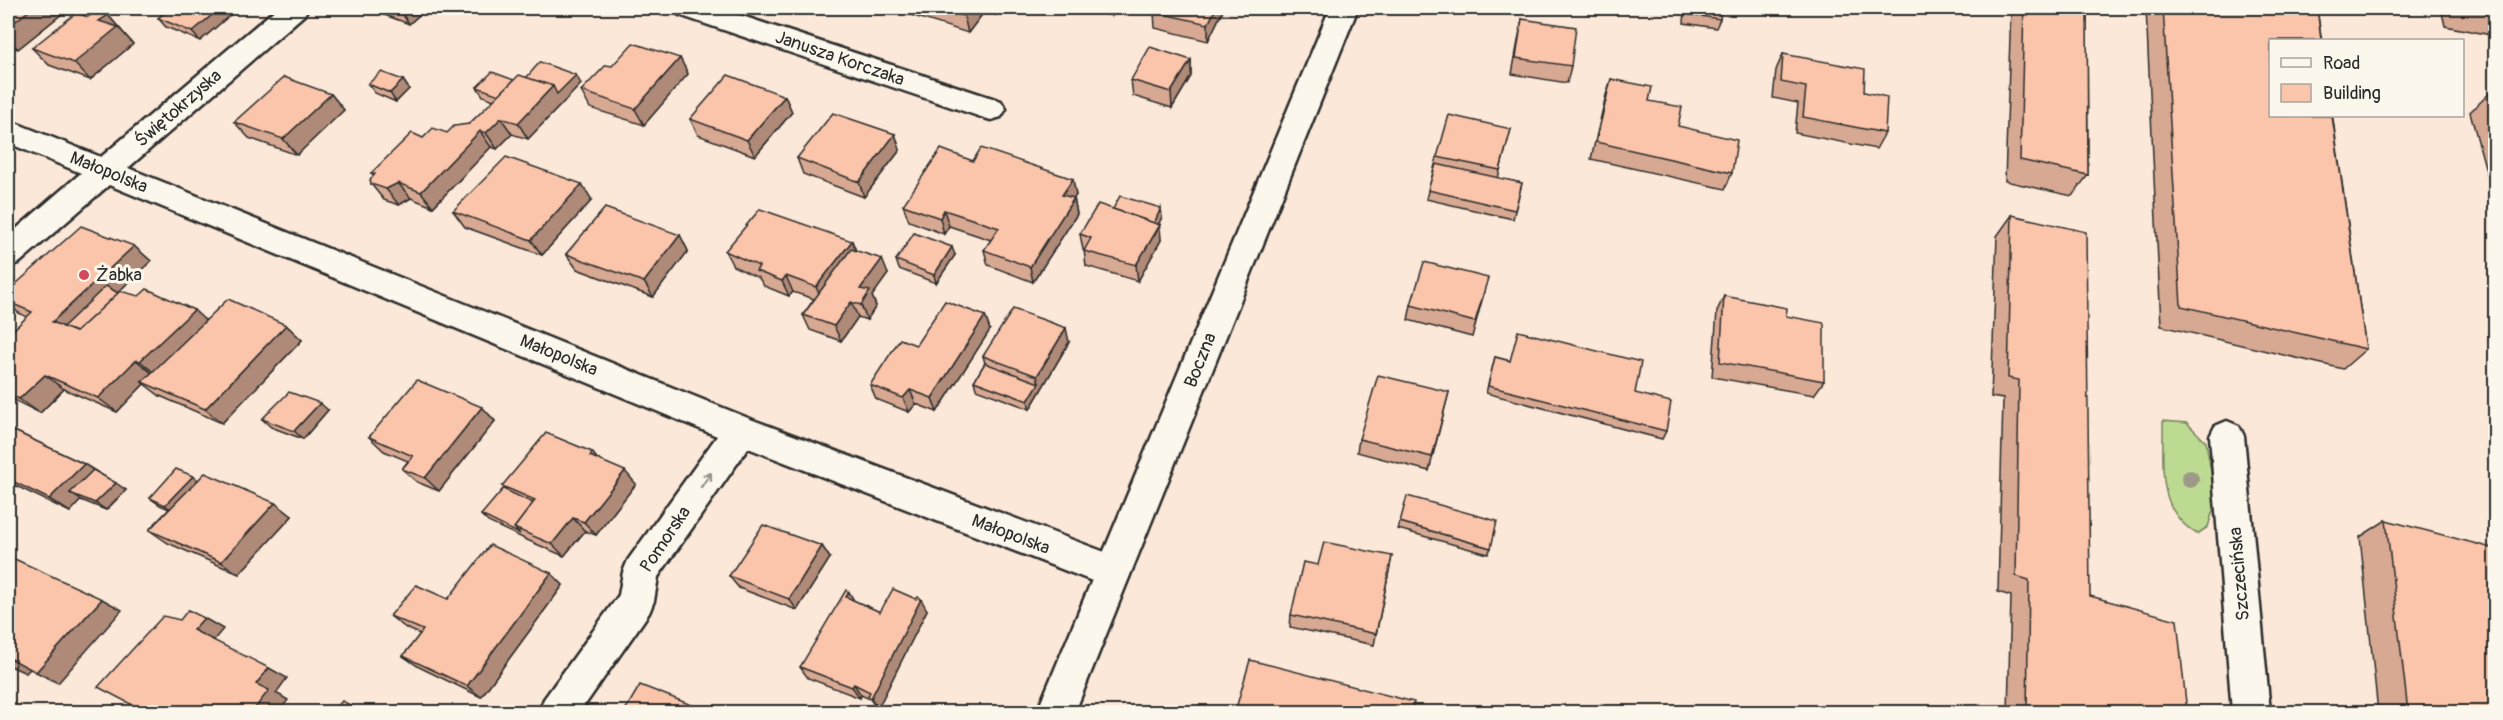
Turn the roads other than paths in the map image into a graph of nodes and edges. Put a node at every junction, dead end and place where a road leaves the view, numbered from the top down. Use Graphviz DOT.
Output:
graph roads {
  1 [pos="294,8"];
  2 [pos="689,8"];
  3 [pos="1344,8"];
  4 [pos="991,109"];
  5 [pos="8,132"];
  6 [pos="106,171"];
  7 [pos="8,254"];
  8 [pos="741,430"];
  9 [pos="2227,436"];
  10 [pos="1113,572"];
  11 [pos="558,712"];
  12 [pos="1056,712"];
  13 [pos="2251,712"];
  1 -- 6 [label="street, Świętokrzyska"];
  2 -- 4 [label="street, Janusza Korczaka"];
  3 -- 10 [label="street, Boczna"];
  5 -- 6 [label="street, Małopolska"];
  6 -- 7 [label="street, Świętokrzyska"];
  6 -- 8 [label="street, Małopolska"];
  8 -- 10 [label="street, Małopolska"];
  11 -- 8 [label="street, Pomorska, one-way"];
  9 -- 13 [label="street, Szczecińska"];
  10 -- 12 [label="street, Boczna"];
}
